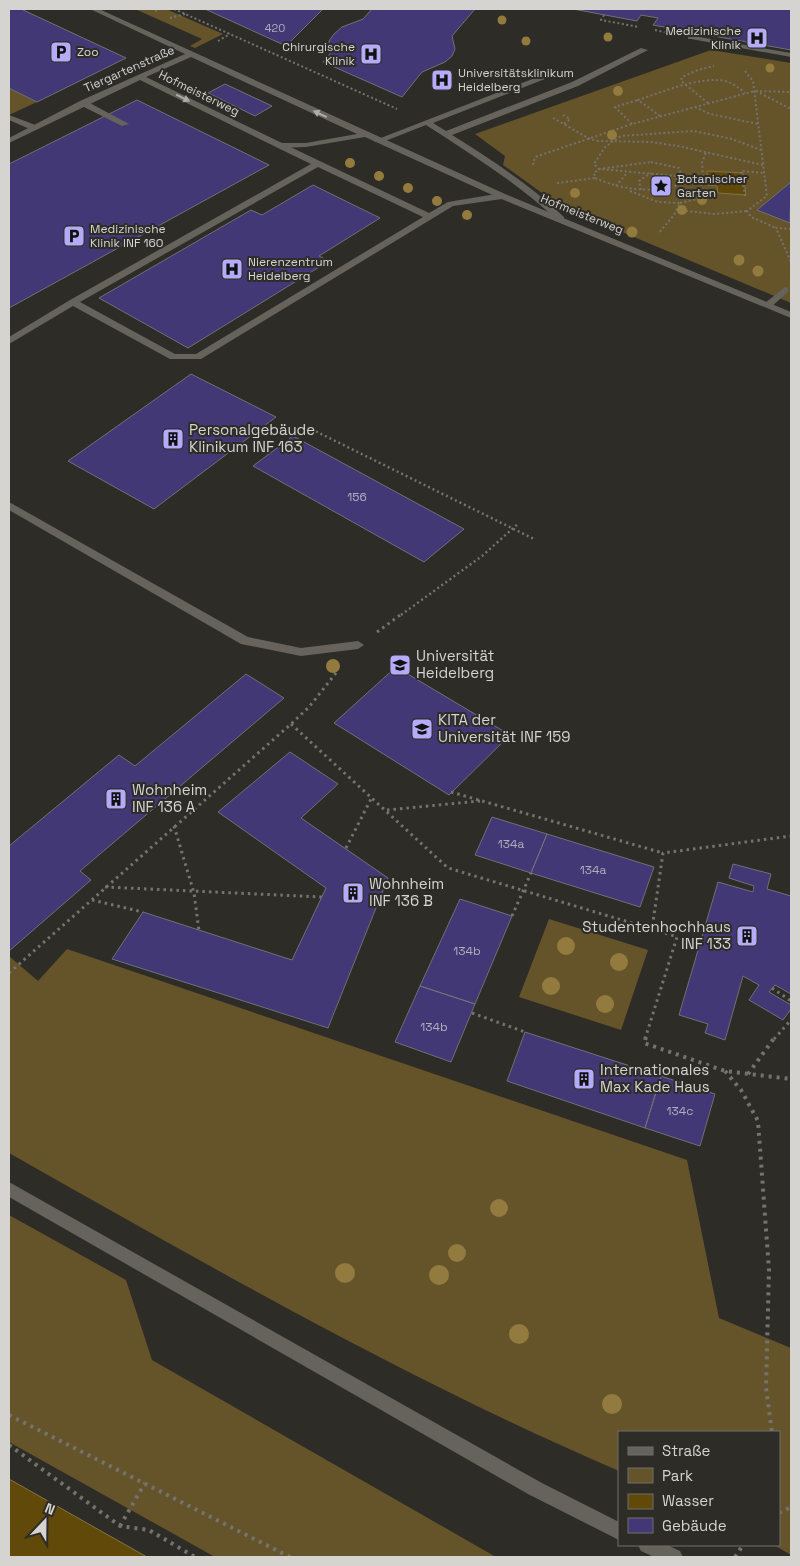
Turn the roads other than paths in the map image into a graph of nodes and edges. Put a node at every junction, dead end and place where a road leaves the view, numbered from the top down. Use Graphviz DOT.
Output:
graph roads {
  1 [pos="94,9"];
  2 [pos="691,37"];
  3 [pos="644,50"];
  4 [pos="191,54"];
  5 [pos="791,55"];
  6 [pos="556,73"];
  7 [pos="139,77"];
  8 [pos="83,103"];
  9 [pos="9,116"];
  10 [pos="426,122"];
  11 [pos="124,124"];
  12 [pos="35,128"];
  13 [pos="447,134"];
  14 [pos="364,135"];
  15 [pos="9,141"];
  16 [pos="377,141"];
  17 [pos="282,146"];
  18 [pos="317,164"];
  19 [pos="502,196"];
  20 [pos="430,217"];
  21 [pos="561,219"];
  22 [pos="785,290"];
  23 [pos="73,302"];
  24 [pos="768,305"];
  25 [pos="791,315"];
  26 [pos="9,341"];
  27 [pos="9,506"];
  28 [pos="358,646"];
  29 [pos="9,1189"];
  30 [pos="618,1530"];
  31 [pos="649,1546"];
  32 [pos="674,1557"];
  1 -- 4 [label="street, Tiergartenstraße"];
  2 -- 5 [label="street"];
  3 -- 13 [label="street"];
  4 -- 7 [label="street, Tiergartenstraße"];
  14 -- 4 [label="street, Hofmeisterweg, one-way"];
  6 -- 10 [label="street"];
  7 -- 8 [label="street, Tiergartenstraße"];
  7 -- 17 [label="street, Hofmeisterweg, one-way"];
  8 -- 11 [label="street"];
  8 -- 12 [label="street, Tiergartenstraße"];
  9 -- 12 [label="street"];
  10 -- 13 [label="street"];
  10 -- 16 [label="street"];
  12 -- 15 [label="street, Tiergartenstraße"];
  13 -- 21 [label="street"];
  14 -- 16 [label="street, Hofmeisterweg"];
  14 -- 17 [label="street, Hofmeisterweg"];
  16 -- 19 [label="street, Hofmeisterweg"];
  17 -- 18 [label="street"];
  18 -- 20 [label="street"];
  18 -- 23 [label="street"];
  19 -- 20 [label="street"];
  19 -- 21 [label="street, Hofmeisterweg"];
  20 -- 23 [label="street"];
  21 -- 24 [label="street, Hofmeisterweg"];
  22 -- 24 [label="street"];
  23 -- 26 [label="street"];
  24 -- 25 [label="street, Hofmeisterweg"];
  27 -- 28 [label="street"];
  29 -- 30 [label="street"];
  31 -- 32 [label="street"];
}
